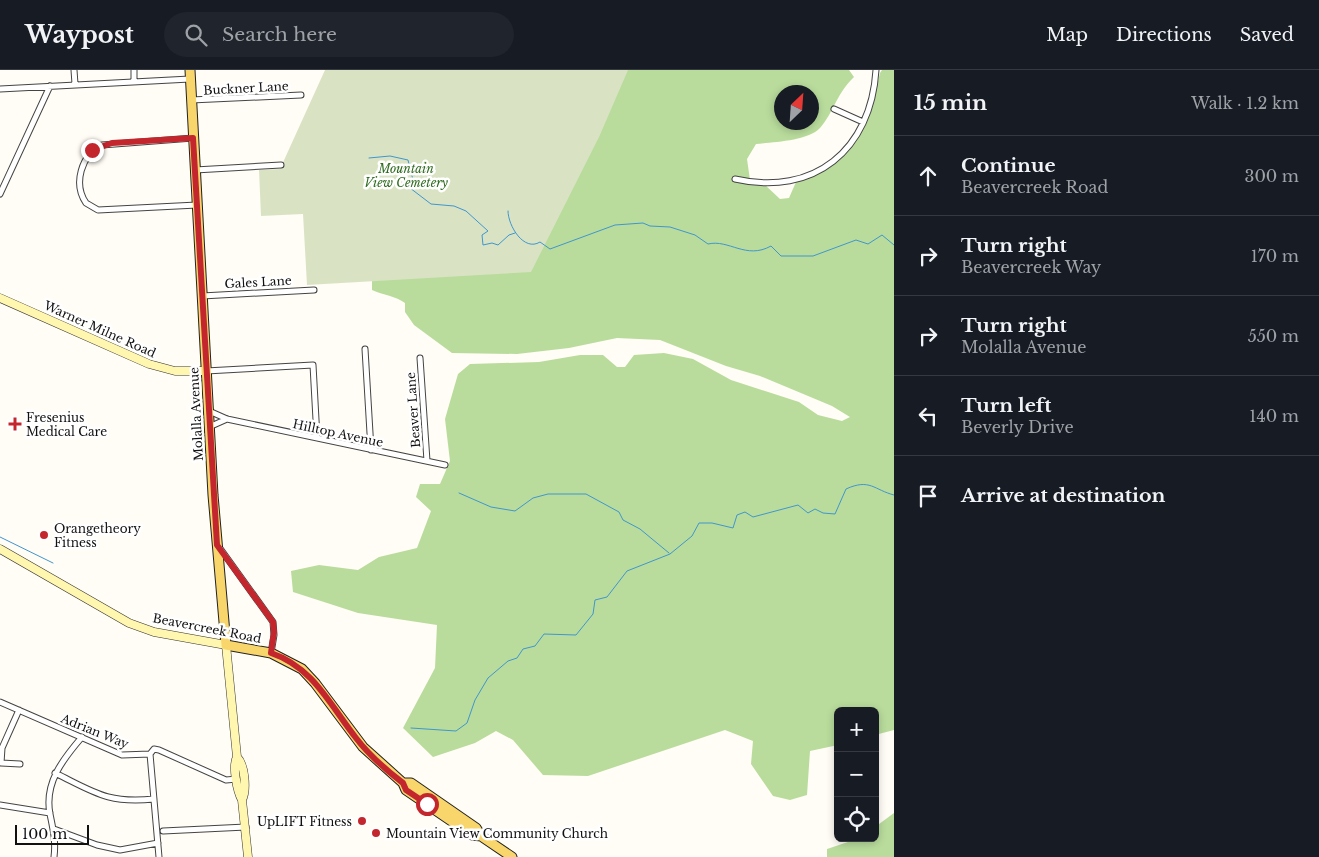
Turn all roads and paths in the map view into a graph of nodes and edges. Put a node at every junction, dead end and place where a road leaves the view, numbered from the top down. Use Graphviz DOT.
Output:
graph roads {
  1 [pos="74,70"];
  2 [pos="134,70"];
  3 [pos="876,70"];
  4 [pos="190,74"];
  5 [pos="134,81"];
  6 [pos="75,84"];
  7 [pos="50,86"];
  8 [pos="0,89"];
  9 [pos="302,95"];
  10 [pos="191,100"];
  11 [pos="834,109"];
  12 [pos="863,122"];
  13 [pos="193,138"];
  14 [pos="281,165"];
  15 [pos="195,170"];
  16 [pos="735,179"];
  17 [pos="0,194"];
  18 [pos="197,205"];
  19 [pos="314,290"];
  20 [pos="202,296"];
  21 [pos="0,298"];
  22 [pos="366,349"];
  23 [pos="420,358"];
  24 [pos="206,371"];
  25 [pos="208,411"];
  26 [pos="227,419"];
  27 [pos="209,427"];
  28 [pos="317,438"];
  29 [pos="371,450"];
  30 [pos="427,461"];
  31 [pos="445,465"];
  32 [pos="217,545"];
  33 [pos="0,549"];
  34 [pos="226,645"];
  35 [pos="271,653"];
  36 [pos="0,702"];
  37 [pos="19,710"];
  38 [pos="82,737"];
  39 [pos="150,754"];
  40 [pos="237,757"];
  41 [pos="0,763"];
  42 [pos="20,764"];
  43 [pos="55,773"];
  44 [pos="237,779"];
  45 [pos="403,783"];
  46 [pos="154,799"];
  47 [pos="242,800"];
  48 [pos="427,804"];
  49 [pos="0,805"];
  50 [pos="50,813"];
  51 [pos="463,819"];
  52 [pos="246,826"];
  53 [pos="54,829"];
  54 [pos="164,831"];
  55 [pos="481,836"];
  56 [pos="158,843"];
  57 [pos="54,857"];
  58 [pos="159,857"];
  59 [pos="248,857"];
  60 [pos="512,857"];
  1 -- 6 [label="street"];
  2 -- 5 [label="street"];
  3 -- 12 [label="street"];
  4 -- 5 [label="street"];
  4 -- 10 [label="main road, Molalla Avenue"];
  5 -- 6 [label="street"];
  6 -- 7 [label="street"];
  7 -- 8 [label="street"];
  7 -- 17 [label="street"];
  9 -- 10 [label="street, Buckner Lane"];
  10 -- 13 [label="main road, Molalla Avenue"];
  11 -- 12 [label="street"];
  12 -- 16 [label="street"];
  13 -- 15 [label="main road, Molalla Avenue"];
  13 -- 18 [label="street"];
  14 -- 15 [label="street"];
  15 -- 18 [label="main road, Molalla Avenue"];
  18 -- 20 [label="main road, Molalla Avenue"];
  19 -- 20 [label="street, Gales Lane"];
  20 -- 24 [label="main road, Molalla Avenue"];
  21 -- 24 [label="main road, Warner Milne Road"];
  22 -- 29 [label="street"];
  23 -- 30 [label="street, Beaver Lane"];
  24 -- 25 [label="main road, Molalla Avenue"];
  24 -- 28 [label="street, Warner Milne Road"];
  25 -- 26 [label="street, Hilltop Avenue"];
  25 -- 27 [label="main road, Molalla Avenue"];
  26 -- 27 [label="street"];
  26 -- 28 [label="street, Hilltop Avenue"];
  27 -- 32 [label="main road, Molalla Avenue"];
  28 -- 29 [label="street, Hilltop Avenue"];
  29 -- 30 [label="street, Hilltop Avenue"];
  30 -- 31 [label="street, Hilltop Avenue"];
  32 -- 34 [label="main road, Molalla Avenue"];
  32 -- 35 [label="street"];
  33 -- 34 [label="main road, Beavercreek Road"];
  34 -- 35 [label="main road, Beavercreek Road"];
  34 -- 40 [label="main road, Molalla Avenue"];
  35 -- 45 [label="main road, Beavercreek Road"];
  36 -- 37 [label="street, Adrian Way"];
  37 -- 38 [label="street, Adrian Way"];
  37 -- 41 [label="street"];
  38 -- 39 [label="street, Adrian Way"];
  38 -- 43 [label="street"];
  39 -- 44 [label="street, Adrian Way"];
  39 -- 46 [label="street"];
  40 -- 44 [label="main road, Molalla Avenue"];
  40 -- 47 [label="main road, Molalla Avenue"];
  41 -- 42 [label="street"];
  43 -- 46 [label="street"];
  43 -- 50 [label="street"];
  44 -- 47 [label="main road, Molalla Avenue"];
  45 -- 48 [label="main road, Beavercreek Road"];
  45 -- 51 [label="main road, Beavercreek Road"];
  46 -- 56 [label="street"];
  47 -- 52 [label="main road, Molalla Avenue"];
  48 -- 51 [label="main road"];
  48 -- 55 [label="main road, Beavercreek Road"];
  49 -- 50 [label="street"];
  50 -- 53 [label="street"];
  51 -- 55 [label="main road, Beavercreek Road"];
  52 -- 54 [label="street"];
  52 -- 59 [label="main road, Molalla Avenue"];
  53 -- 56 [label="street"];
  53 -- 57 [label="street"];
  55 -- 60 [label="main road, Beavercreek Road"];
  56 -- 58 [label="street"];
}
